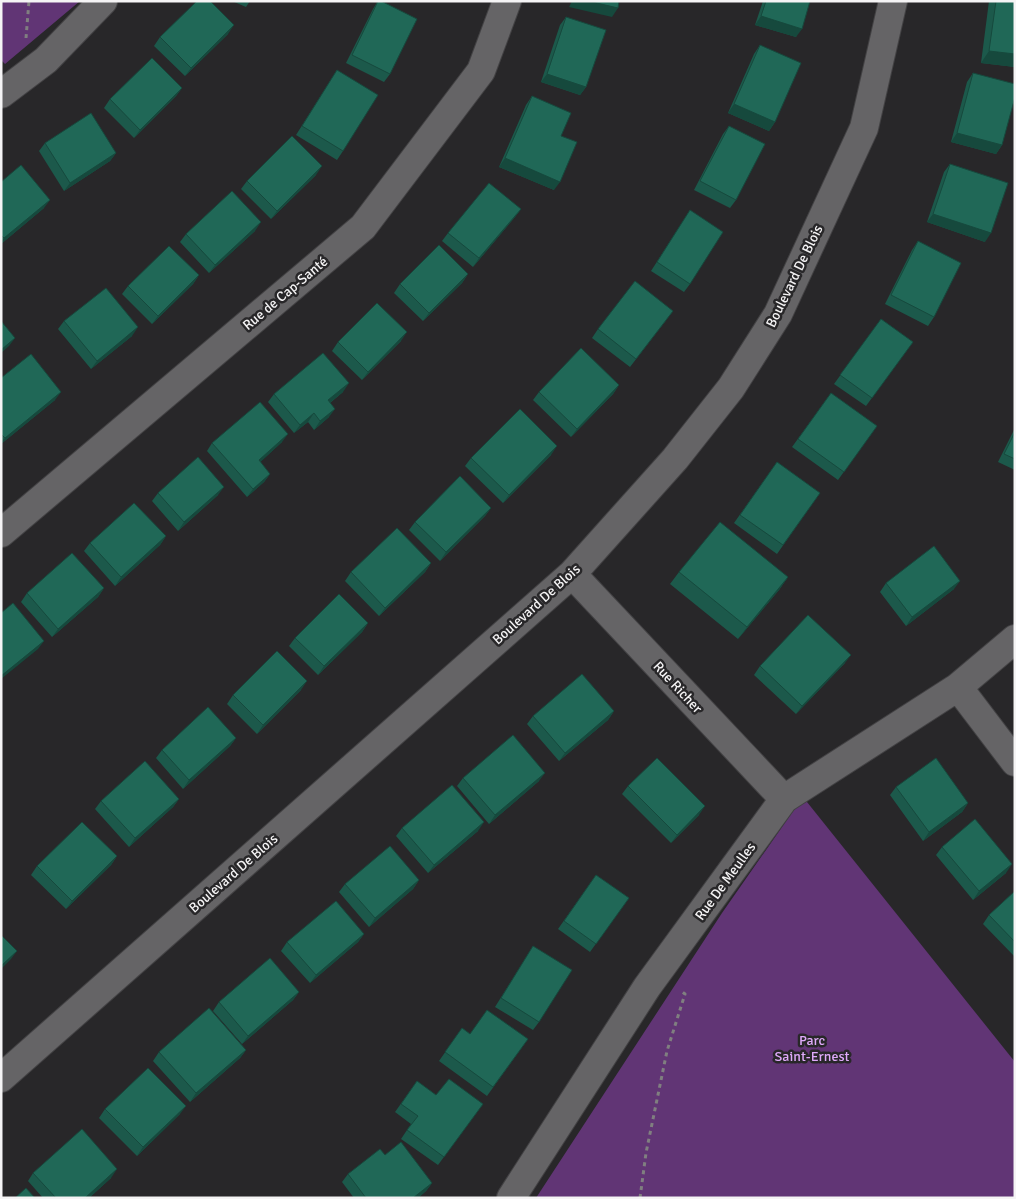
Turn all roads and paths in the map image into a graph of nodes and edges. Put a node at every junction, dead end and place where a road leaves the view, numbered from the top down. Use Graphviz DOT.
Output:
graph roads {
  1 [pos="103,1"];
  2 [pos="506,1"];
  3 [pos="893,1"];
  4 [pos="1,94"];
  5 [pos="1,533"];
  6 [pos="572,574"];
  7 [pos="1015,639"];
  8 [pos="958,687"];
  9 [pos="1015,762"];
  10 [pos="784,800"];
  11 [pos="658,972"];
  12 [pos="1,1078"];
  13 [pos="511,1198"];
  14 [pos="640,1198"];
  1 -- 4 [label="street"];
  2 -- 5 [label="street, Rue de Cap-Santé"];
  3 -- 6 [label="street, Boulevard De Blois"];
  6 -- 10 [label="street, Rue Richer"];
  6 -- 12 [label="street, Boulevard De Blois"];
  7 -- 8 [label="street, Rue De Meulles"];
  8 -- 9 [label="street"];
  8 -- 10 [label="street, Rue De Meulles"];
  10 -- 11 [label="street, Rue De Meulles"];
  11 -- 13 [label="street, Rue De Meulles"];
  11 -- 14 [label="path"];
}
